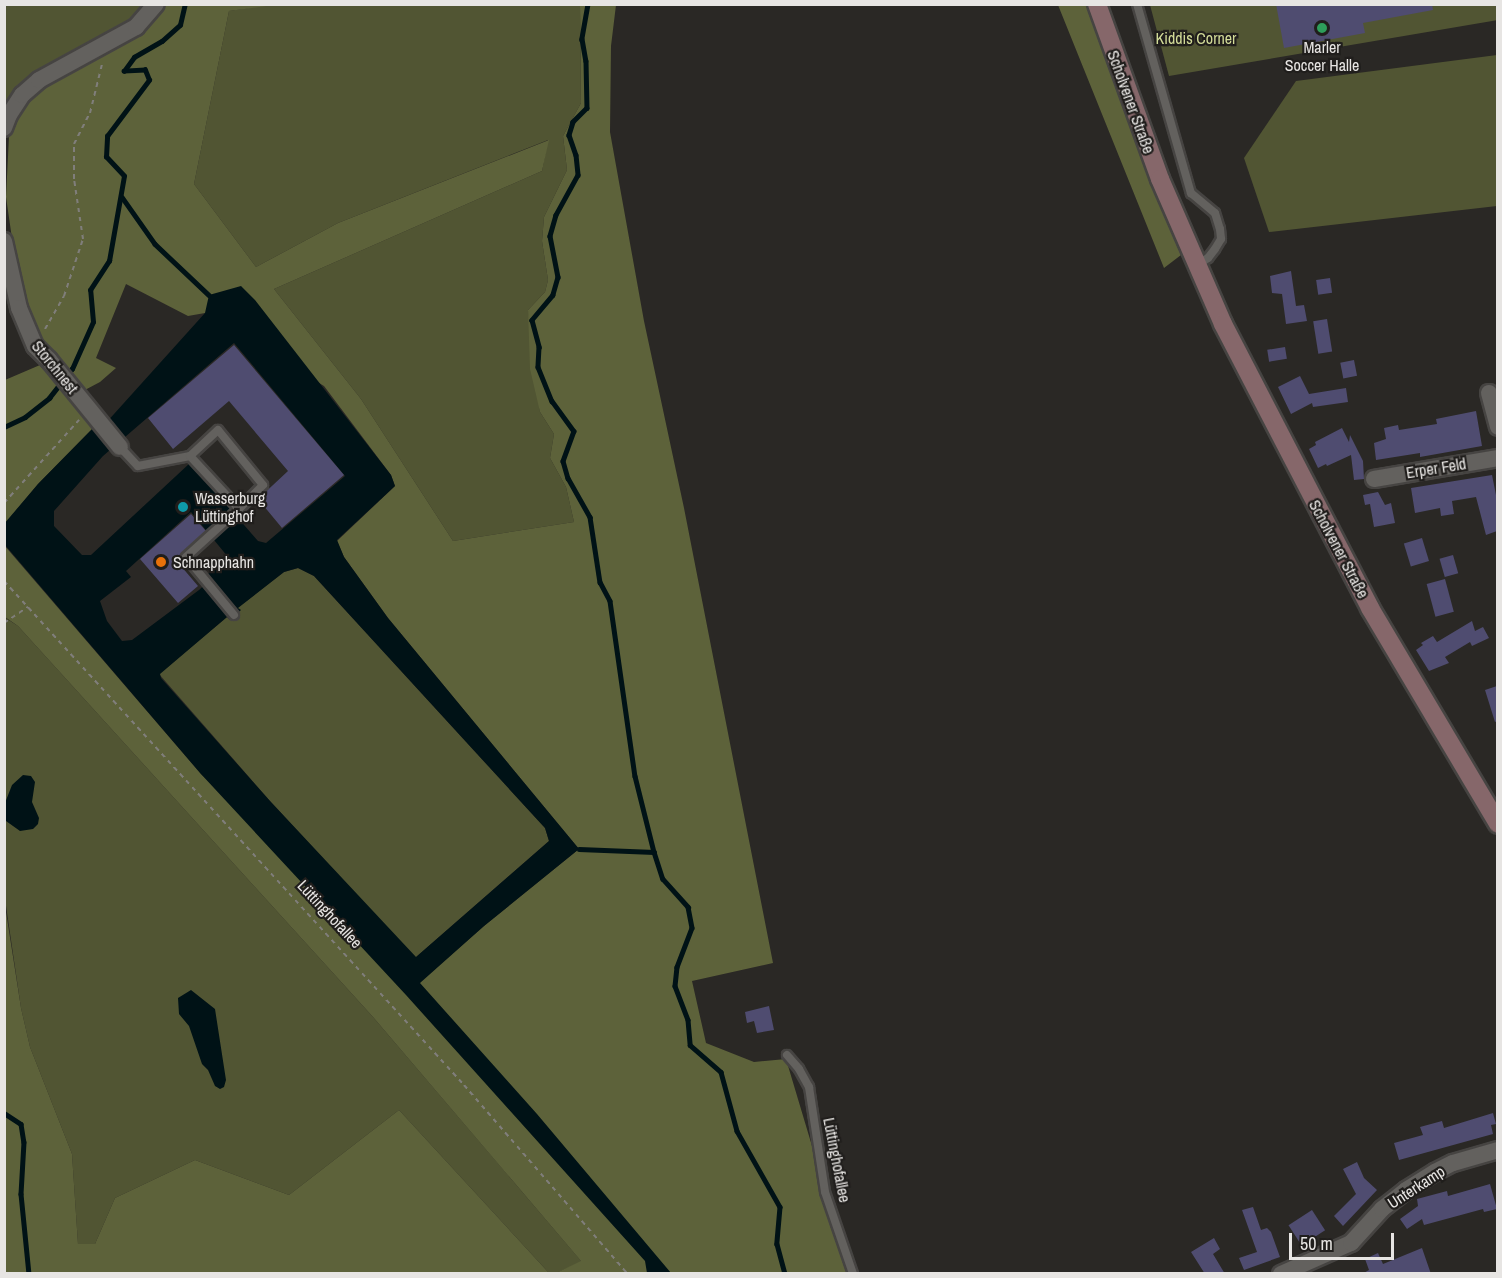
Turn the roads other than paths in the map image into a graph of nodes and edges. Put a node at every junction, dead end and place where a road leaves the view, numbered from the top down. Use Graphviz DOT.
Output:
graph roads {
  1 [pos="156,4"];
  2 [pos="1097,4"];
  3 [pos="1137,4"];
  4 [pos="4,128"];
  5 [pos="4,241"];
  6 [pos="1196,265"];
  7 [pos="1489,393"];
  8 [pos="1497,428"];
  9 [pos="120,447"];
  10 [pos="190,456"];
  11 [pos="1497,458"];
  12 [pos="1374,478"];
  13 [pos="238,510"];
  14 [pos="234,615"];
  15 [pos="1497,824"];
  16 [pos="787,1055"];
  17 [pos="1497,1150"];
  18 [pos="853,1274"];
  19 [pos="1281,1274"];
  1 -- 4 [label="street"];
  2 -- 6 [label="main road, Scholvener Straße"];
  3 -- 6 [label="lane, Scholvener Straße"];
  5 -- 9 [label="street, Storchnest"];
  6 -- 15 [label="main road, Scholvener Straße"];
  7 -- 8 [label="street"];
  9 -- 10 [label="lane"];
  10 -- 13 [label="lane"];
  10 -- 13 [label="lane"];
  11 -- 12 [label="street, Erper Feld"];
  13 -- 14 [label="lane"];
  16 -- 18 [label="lane, Lüttinghofallee"];
  17 -- 19 [label="street, Unterkamp"];
}
